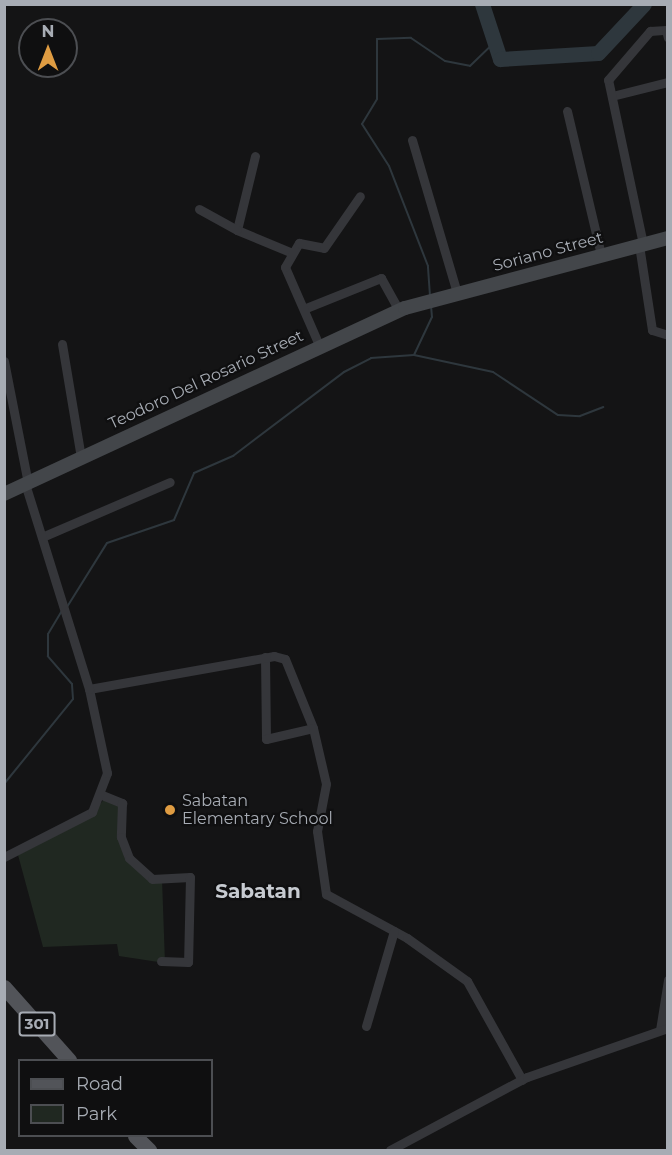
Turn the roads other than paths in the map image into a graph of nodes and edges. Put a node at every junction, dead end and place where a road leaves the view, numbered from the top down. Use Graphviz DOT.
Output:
graph roads {
  1 [pos="668,38"];
  2 [pos="668,82"];
  3 [pos="612,96"];
  4 [pos="567,111"];
  5 [pos="412,140"];
  6 [pos="255,156"];
  7 [pos="360,196"];
  8 [pos="199,209"];
  9 [pos="237,230"];
  10 [pos="668,238"];
  11 [pos="641,245"];
  12 [pos="290,252"];
  13 [pos="601,255"];
  14 [pos="457,293"];
  15 [pos="423,302"];
  16 [pos="306,308"];
  17 [pos="399,311"];
  18 [pos="668,334"];
  19 [pos="62,344"];
  20 [pos="319,345"];
  21 [pos="4,361"];
  22 [pos="81,458"];
  23 [pos="170,482"];
  24 [pos="26,483"];
  25 [pos="4,494"];
  26 [pos="42,537"];
  27 [pos="265,657"];
  28 [pos="89,689"];
  29 [pos="313,728"];
  30 [pos="102,795"];
  31 [pos="4,858"];
  32 [pos="394,931"];
  33 [pos="161,961"];
  34 [pos="668,980"];
  35 [pos="4,987"];
  36 [pos="366,1026"];
  37 [pos="664,1029"];
  38 [pos="68,1059"];
  39 [pos="522,1080"];
  40 [pos="136,1137"];
  41 [pos="149,1150"];
  42 [pos="390,1150"];
  1 -- 3 [label="street"];
  2 -- 3 [label="street"];
  3 -- 11 [label="street"];
  4 -- 13 [label="street"];
  5 -- 14 [label="street"];
  6 -- 9 [label="street"];
  7 -- 12 [label="street"];
  8 -- 9 [label="street"];
  9 -- 12 [label="street"];
  10 -- 11 [label="main road, Soriano Street"];
  11 -- 13 [label="main road, Soriano Street"];
  11 -- 18 [label="street"];
  12 -- 16 [label="street"];
  13 -- 14 [label="main road, Soriano Street"];
  14 -- 15 [label="main road, Soriano Street"];
  15 -- 17 [label="main road, Teodoro Del Rosario Street"];
  16 -- 17 [label="street"];
  16 -- 20 [label="street"];
  17 -- 20 [label="main road, Teodoro Del Rosario Street"];
  19 -- 22 [label="street"];
  20 -- 22 [label="main road, Teodoro Del Rosario Street"];
  21 -- 24 [label="street"];
  22 -- 24 [label="main road, Teodoro Del Rosario Street"];
  23 -- 26 [label="street"];
  24 -- 25 [label="main road, Teodoro Del Rosario Street"];
  24 -- 26 [label="street"];
  26 -- 28 [label="street"];
  27 -- 28 [label="street"];
  27 -- 29 [label="street"];
  27 -- 29 [label="street"];
  28 -- 30 [label="street"];
  29 -- 32 [label="street"];
  30 -- 31 [label="street"];
  30 -- 33 [label="street"];
  32 -- 36 [label="street"];
  32 -- 39 [label="street"];
  34 -- 37 [label="street"];
  35 -- 38 [label="main road, 301"];
  37 -- 39 [label="street"];
  39 -- 42 [label="street"];
  40 -- 41 [label="main road"];
}
